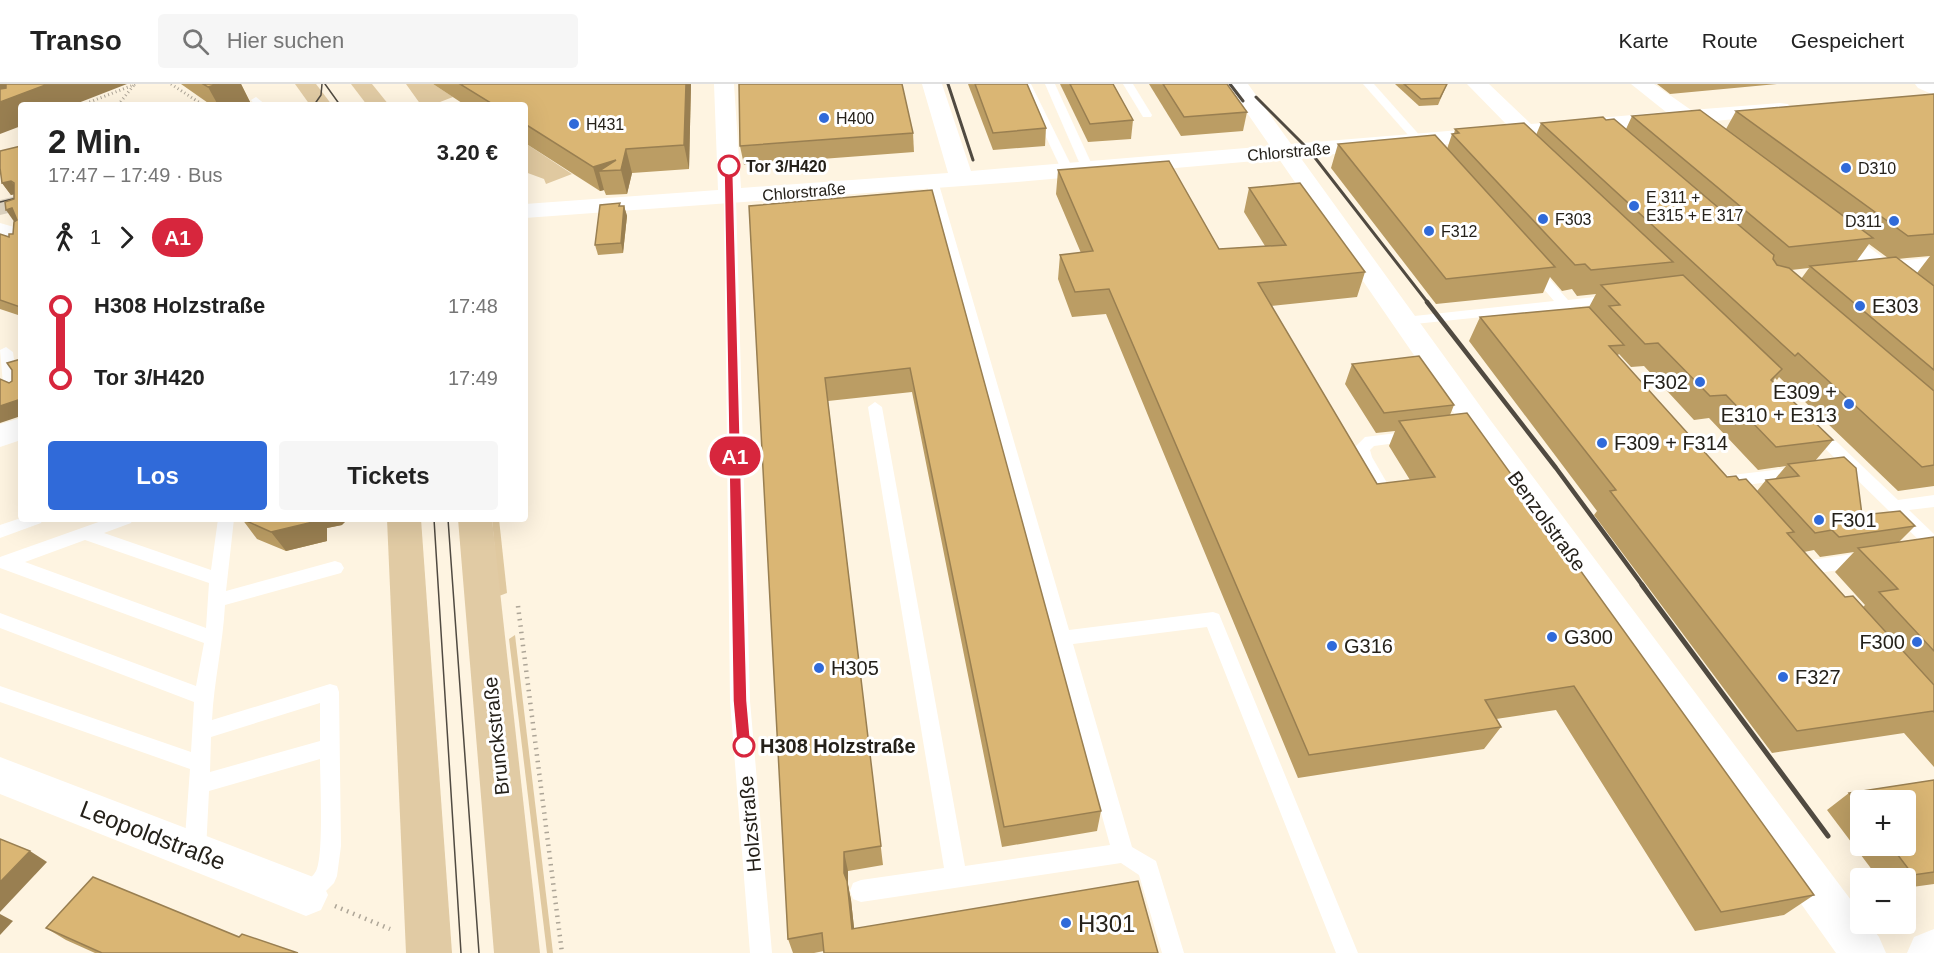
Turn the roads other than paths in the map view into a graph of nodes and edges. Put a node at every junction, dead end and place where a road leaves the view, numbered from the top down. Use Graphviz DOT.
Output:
graph roads {
  1 [pos="305,84"];
  2 [pos="361,84"];
  3 [pos="724,84"];
  4 [pos="932,84"];
  5 [pos="1026,84"];
  6 [pos="1050,84"];
  7 [pos="1128,84"];
  8 [pos="1237,84"];
  9 [pos="1368,84"];
  10 [pos="1477,84"];
  11 [pos="1641,84"];
  12 [pos="1934,89"];
  13 [pos="1918,91"];
  14 [pos="1934,95"];
  15 [pos="319,102"];
  16 [pos="376,102"];
  17 [pos="1805,106"];
  18 [pos="1147,115"];
  19 [pos="1686,117"];
  20 [pos="1594,125"];
  21 [pos="1520,138"];
  22 [pos="1714,139"];
  23 [pos="1419,141"];
  24 [pos="1612,141"];
  25 [pos="1287,153"];
  26 [pos="1434,158"];
  27 [pos="1078,170"];
  28 [pos="962,179"];
  29 [pos="932,181"];
  30 [pos="18,188"];
  31 [pos="0,193"];
  32 [pos="730,198"];
  33 [pos="18,203"];
  34 [pos="0,208"];
  35 [pos="610,208"];
  36 [pos="528,211"];
  37 [pos="1808,212"];
  38 [pos="528,222"];
  39 [pos="0,230"];
  40 [pos="18,236"];
  41 [pos="1518,252"];
  42 [pos="1934,265"];
  43 [pos="1884,270"];
  44 [pos="1850,274"];
  45 [pos="1630,297"];
  46 [pos="1564,304"];
  47 [pos="1934,309"];
  48 [pos="1405,321"];
  49 [pos="1596,340"];
  50 [pos="6,351"];
  51 [pos="18,388"];
  52 [pos="874,407"];
  53 [pos="1802,416"];
  54 [pos="18,430"];
  55 [pos="1425,435"];
  56 [pos="0,436"];
  57 [pos="1853,466"];
  58 [pos="1386,495"];
  59 [pos="1738,500"];
  60 [pos="1934,501"];
  61 [pos="1894,506"];
  62 [pos="27,522"];
  63 [pos="117,522"];
  64 [pos="226,522"];
  65 [pos="404,522"];
  66 [pos="475,522"];
  67 [pos="0,532"];
  68 [pos="87,534"];
  69 [pos="1930,548"];
  70 [pos="1878,558"];
  71 [pos="3,563"];
  72 [pos="335,568"];
  73 [pos="218,579"];
  74 [pos="1814,586"];
  75 [pos="217,600"];
  76 [pos="0,620"];
  77 [pos="1063,638"];
  78 [pos="214,639"];
  79 [pos="0,694"];
  80 [pos="204,697"];
  81 [pos="201,732"];
  82 [pos="330,747"];
  83 [pos="198,764"];
  84 [pos="6,785"];
  85 [pos="198,785"];
  86 [pos="195,851"];
  87 [pos="1123,853"];
  88 [pos="956,877"];
  89 [pos="861,891"];
  90 [pos="306,895"];
  91 [pos="429,953"];
  92 [pos="517,953"];
  93 [pos="761,953"];
  94 [pos="1173,953"];
  95 [pos="1347,953"];
  96 [pos="1863,953"];
  1 -- 15 [label="main road"];
  2 -- 16 [label="main road"];
  3 -- 32 [label="street, Holzstraße"];
  4 -- 28 [label="street"];
  5 -- 27 [label="lane"];
  6 -- 27 [label="lane"];
  7 -- 18 [label="lane"];
  8 -- 25 [label="street, Benzolstraße"];
  9 -- 23 [label="lane"];
  10 -- 21 [label="street"];
  11 -- 19 [label="street"];
  12 -- 13 [label="street"];
  13 -- 14 [label="street"];
  17 -- 19 [label="street, Chlorstraße"];
  19 -- 20 [label="street, Chlorstraße"];
  19 -- 22 [label="street"];
  20 -- 21 [label="street, Chlorstraße"];
  20 -- 24 [label="lane"];
  21 -- 23 [label="street, Chlorstraße"];
  23 -- 25 [label="street, Chlorstraße"];
  23 -- 26 [label="lane"];
  25 -- 27 [label="street, Chlorstraße"];
  25 -- 48 [label="street, Benzolstraße"];
  27 -- 28 [label="street, Chlorstraße"];
  28 -- 29 [label="street, Chlorstraße"];
  29 -- 32 [label="street, Chlorstraße"];
  29 -- 77 [label="lane"];
  30 -- 31 [label="main road"];
  32 -- 35 [label="street, Chlorstraße"];
  32 -- 93 [label="lane, Holzstraße"];
  33 -- 34 [label="main road"];
  35 -- 36 [label="street"];
  35 -- 38 [label="street"];
  37 -- 43 [label="street"];
  39 -- 40 [label="street"];
  41 -- 46 [label="lane"];
  42 -- 43 [label="street"];
  43 -- 44 [label="street"];
  43 -- 47 [label="street"];
  45 -- 46 [label="lane"];
  46 -- 48 [label="lane"];
  46 -- 49 [label="lane"];
  48 -- 96 [label="street, Benzolstraße"];
  50 -- 51 [label="lane"];
  52 -- 88 [label="lane"];
  53 -- 57 [label="lane"];
  54 -- 56 [label="street"];
  55 -- 58 [label="lane"];
  57 -- 59 [label="lane"];
  57 -- 61 [label="lane"];
  60 -- 61 [label="lane"];
  61 -- 69 [label="lane"];
  62 -- 67 [label="lane"];
  63 -- 68 [label="lane"];
  64 -- 73 [label="lane"];
  65 -- 91 [label="main road"];
  66 -- 92 [label="main road, Brunckstraße"];
  68 -- 71 [label="lane"];
  68 -- 73 [label="lane"];
  70 -- 74 [label="lane"];
  71 -- 78 [label="lane"];
  72 -- 75 [label="lane"];
  73 -- 75 [label="lane"];
  75 -- 78 [label="lane"];
  76 -- 80 [label="lane"];
  77 -- 87 [label="lane"];
  77 -- 95 [label="lane"];
  78 -- 80 [label="lane"];
  79 -- 83 [label="lane"];
  80 -- 81 [label="lane"];
  81 -- 82 [label="lane"];
  81 -- 83 [label="lane"];
  82 -- 85 [label="lane"];
  82 -- 90 [label="lane"];
  83 -- 85 [label="lane"];
  84 -- 86 [label="street, Leopoldstraße"];
  85 -- 86 [label="lane"];
  86 -- 90 [label="street, Leopoldstraße"];
  87 -- 88 [label="lane"];
  87 -- 94 [label="lane"];
  88 -- 89 [label="lane"];
}
